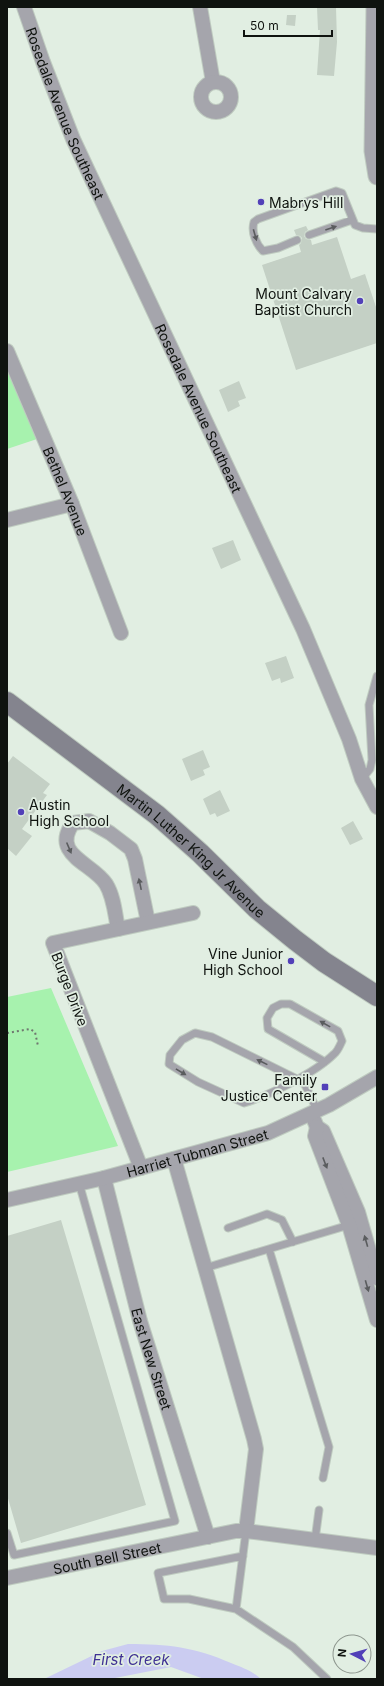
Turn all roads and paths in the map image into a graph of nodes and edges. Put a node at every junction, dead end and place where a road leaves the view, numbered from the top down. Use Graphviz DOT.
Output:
graph roads {
  1 [pos="24,7"];
  2 [pos="200,7"];
  3 [pos="375,7"];
  4 [pos="214,82"];
  5 [pos="377,176"];
  6 [pos="352,220"];
  7 [pos="377,229"];
  8 [pos="309,235"];
  9 [pos="297,240"];
  10 [pos="7,351"];
  11 [pos="72,504"];
  12 [pos="7,520"];
  13 [pos="121,632"];
  14 [pos="377,676"];
  15 [pos="7,702"];
  16 [pos="362,779"];
  17 [pos="377,807"];
  18 [pos="193,913"];
  19 [pos="148,922"];
  20 [pos="118,929"];
  21 [pos="377,996"];
  22 [pos="7,1033"];
  23 [pos="38,1046"];
  24 [pos="325,1062"];
  25 [pos="377,1077"];
  26 [pos="297,1079"];
  27 [pos="314,1112"];
  28 [pos="317,1127"];
  29 [pos="174,1159"];
  30 [pos="141,1168"];
  31 [pos="104,1178"];
  32 [pos="79,1183"];
  33 [pos="7,1200"];
  34 [pos="349,1225"];
  35 [pos="228,1228"];
  36 [pos="293,1242"];
  37 [pos="269,1249"];
  38 [pos="205,1268"];
  39 [pos="377,1278"];
  40 [pos="377,1320"];
  41 [pos="323,1478"];
  42 [pos="319,1510"];
  43 [pos="246,1531"];
  44 [pos="7,1533"];
  45 [pos="208,1537"];
  46 [pos="315,1540"];
  47 [pos="9,1548"];
  48 [pos="377,1548"];
  49 [pos="243,1556"];
  50 [pos="7,1578"];
  51 [pos="236,1609"];
  52 [pos="327,1679"];
  1 -- 16 [label="street, Rosedale Avenue Southeast"];
  2 -- 4 [label="street"];
  3 -- 5 [label="street"];
  6 -- 7 [label="lane"];
  8 -- 6 [label="lane, one-way"];
  6 -- 9 [label="lane, one-way"];
  10 -- 11 [label="street, Bethel Avenue"];
  11 -- 12 [label="street"];
  11 -- 13 [label="street, Bethel Avenue"];
  14 -- 16 [label="lane"];
  15 -- 21 [label="main road, Martin Luther King Jr Avenue"];
  16 -- 17 [label="street, Rosedale Avenue Southeast"];
  18 -- 19 [label="street, Burge Drive"];
  19 -- 20 [label="street, Burge Drive"];
  19 -- 20 [label="street, one-way"];
  20 -- 30 [label="street, Burge Drive"];
  22 -- 23 [label="path"];
  24 -- 24 [label="lane, one-way"];
  24 -- 26 [label="lane"];
  25 -- 27 [label="street, Harriet Tubman Street"];
  26 -- 26 [label="lane, one-way"];
  26 -- 27 [label="lane"];
  27 -- 28 [label="street"];
  27 -- 29 [label="street, Harriet Tubman Street"];
  28 -- 34 [label="street, one-way"];
  39 -- 28 [label="street, one-way"];
  29 -- 30 [label="street, Harriet Tubman Street"];
  29 -- 38 [label="street"];
  30 -- 31 [label="street, Harriet Tubman Street"];
  31 -- 32 [label="street, Harriet Tubman Street"];
  31 -- 45 [label="street, East New Street"];
  32 -- 33 [label="street, Harriet Tubman Street"];
  32 -- 47 [label="lane"];
  34 -- 36 [label="lane"];
  34 -- 40 [label="street, one-way"];
  35 -- 36 [label="lane"];
  36 -- 37 [label="lane"];
  37 -- 38 [label="lane"];
  37 -- 41 [label="lane"];
  38 -- 43 [label="street"];
  42 -- 46 [label="lane"];
  43 -- 45 [label="street, South Bell Street"];
  43 -- 46 [label="street, South Bell Street"];
  43 -- 49 [label="lane"];
  44 -- 47 [label="lane"];
  45 -- 50 [label="street, South Bell Street"];
  46 -- 48 [label="street, South Bell Street"];
  49 -- 51 [label="lane"];
  49 -- 51 [label="lane"];
  51 -- 52 [label="lane"];
}
